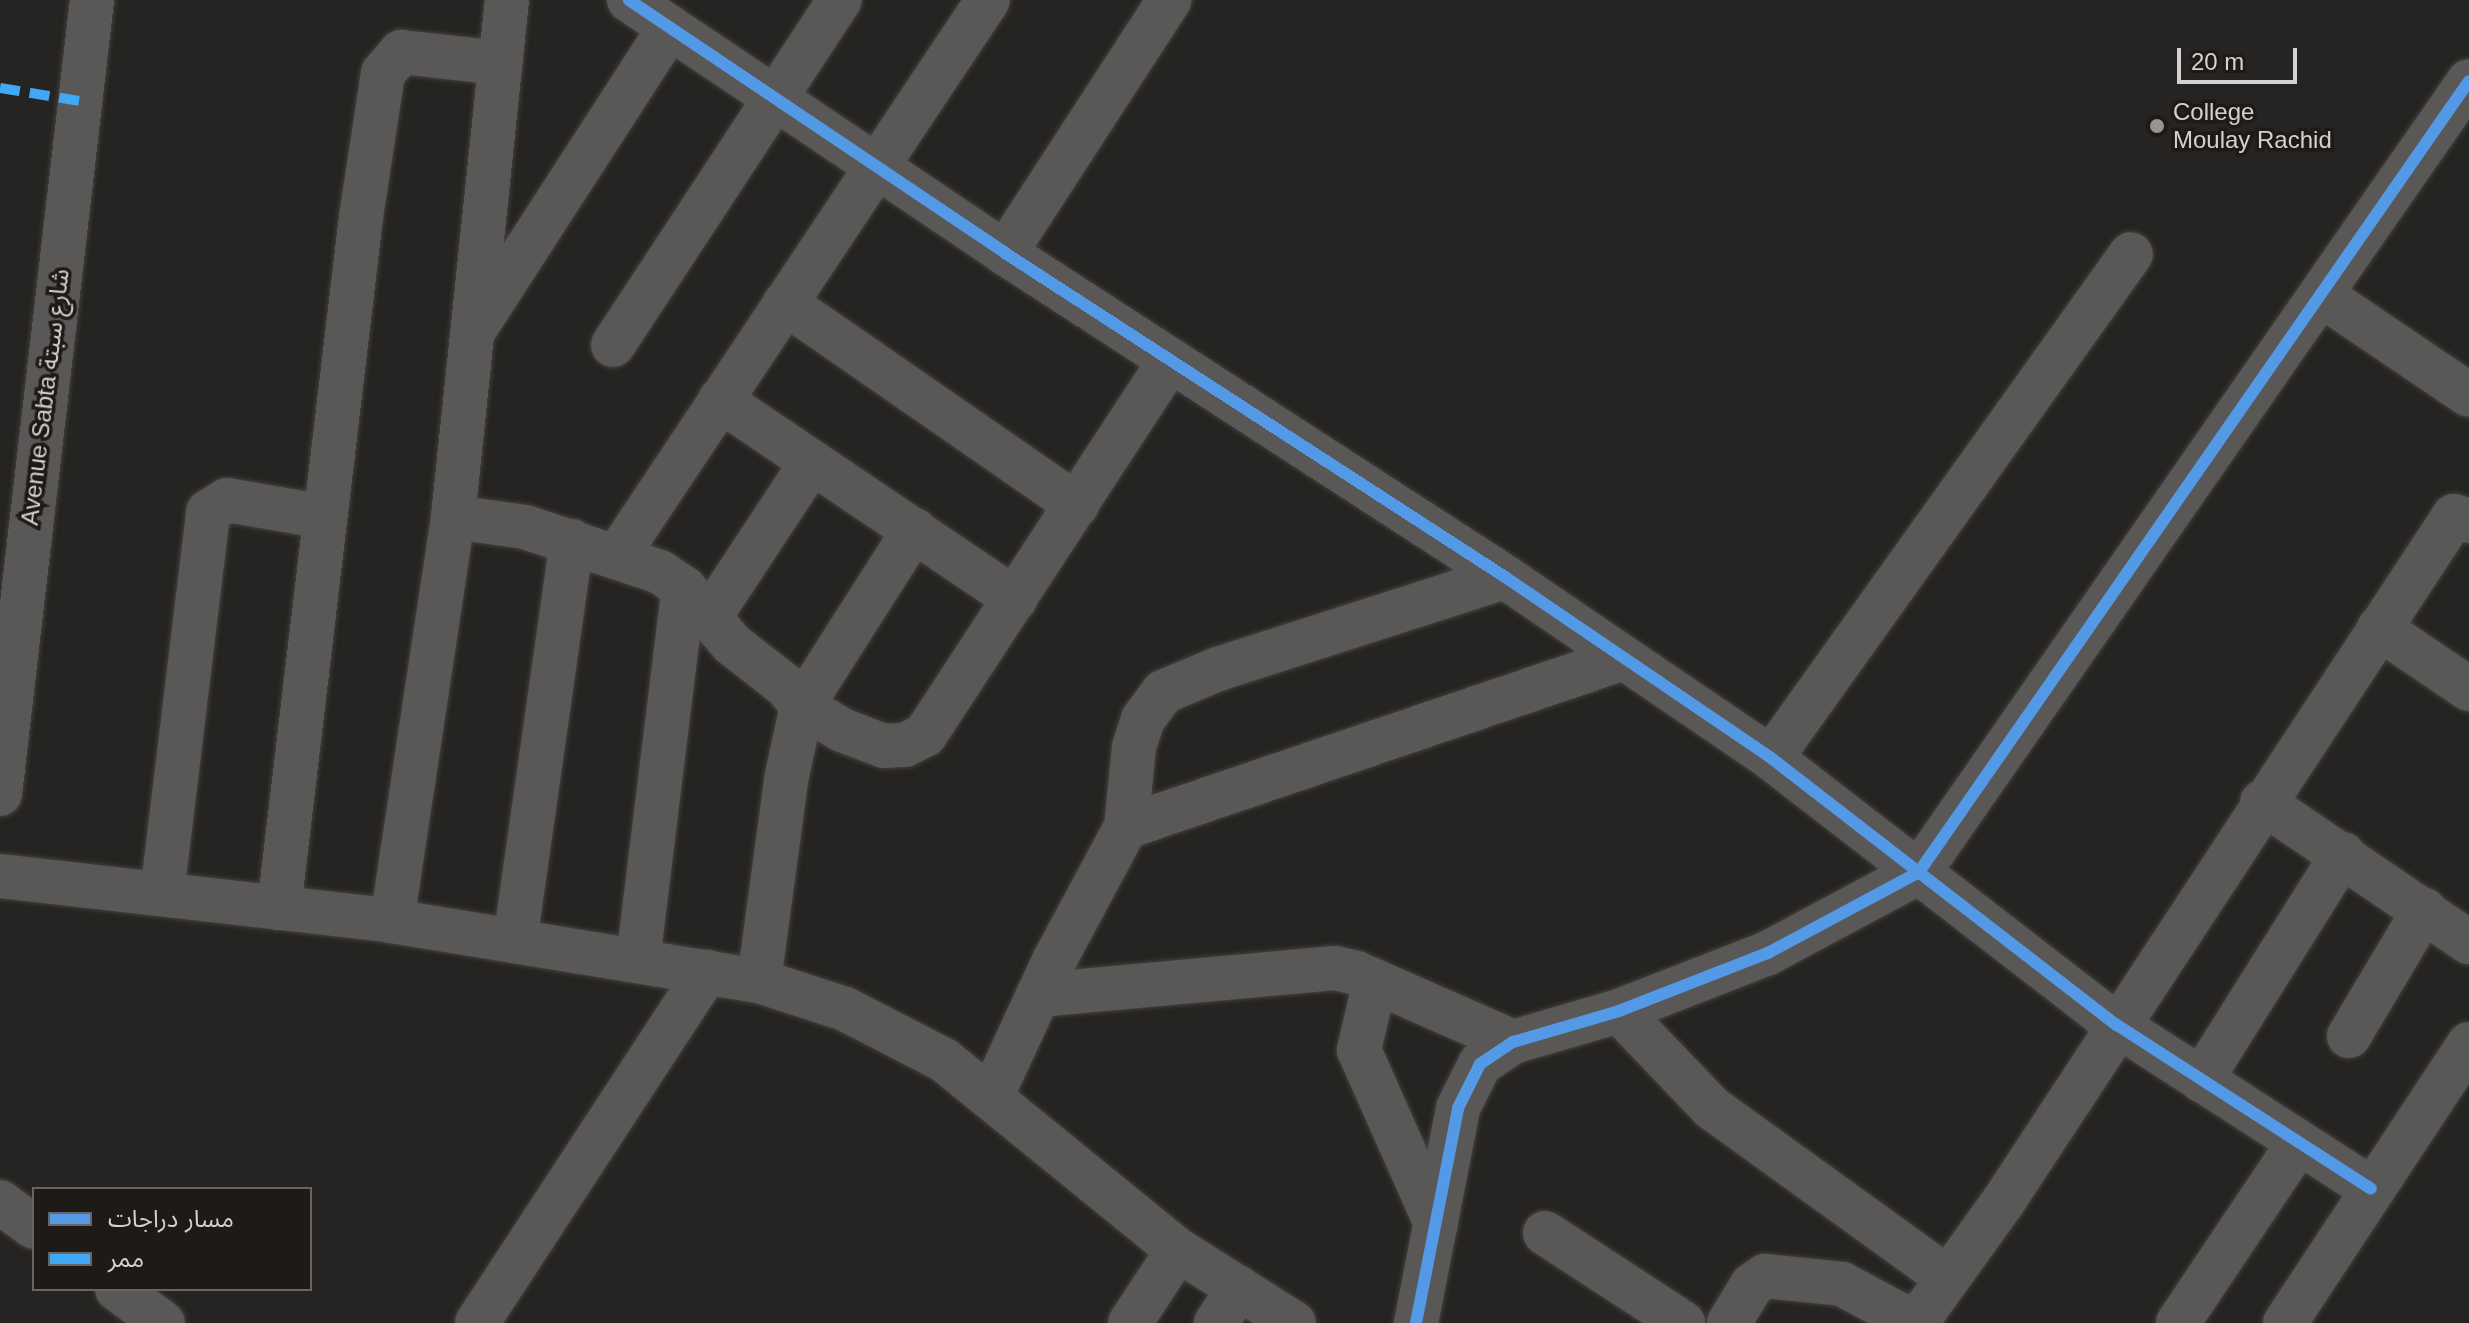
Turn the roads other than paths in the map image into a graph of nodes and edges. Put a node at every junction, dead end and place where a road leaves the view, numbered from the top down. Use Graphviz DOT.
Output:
graph roads {
  1 [pos="92,0"];
  2 [pos="507,0"];
  3 [pos="840,0"];
  4 [pos="988,0"];
  5 [pos="1169,0"];
  6 [pos="652,10"];
  7 [pos="500,63"];
  8 [pos="2469,81"];
  9 [pos="775,98"];
  10 [pos="875,166"];
  11 [pos="1005,253"];
  12 [pos="2131,254"];
  13 [pos="2323,296"];
  14 [pos="785,303"];
  15 [pos="472,334"];
  16 [pos="613,345"];
  17 [pos="1170,361"];
  18 [pos="2469,395"];
  19 [pos="720,400"];
  20 [pos="812,462"];
  21 [pos="17,476"];
  22 [pos="1077,505"];
  23 [pos="325,517"];
  24 [pos="453,517"];
  25 [pos="2469,521"];
  26 [pos="914,530"];
  27 [pos="572,541"];
  28 [pos="617,556"];
  29 [pos="1505,577"];
  30 [pos="1015,599"];
  31 [pos="696,603"];
  32 [pos="2379,628"];
  33 [pos="1621,659"];
  34 [pos="2469,689"];
  35 [pos="802,706"];
  36 [pos="1771,758"];
  37 [pos="0,794"];
  38 [pos="2262,802"];
  39 [pos="1126,827"];
  40 [pos="2343,854"];
  41 [pos="1919,872"];
  42 [pos="0,876"];
  43 [pos="162,894"];
  44 [pos="279,908"];
  45 [pos="2424,910"];
  46 [pos="392,921"];
  47 [pos="515,941"];
  48 [pos="2469,942"];
  49 [pos="638,960"];
  50 [pos="707,972"];
  51 [pos="759,981"];
  52 [pos="1375,981"];
  53 [pos="1038,995"];
  54 [pos="1619,1011"];
  55 [pos="2117,1025"];
  56 [pos="2349,1036"];
  57 [pos="1513,1042"];
  58 [pos="2469,1044"];
  59 [pos="2201,1080"];
  60 [pos="992,1095"];
  61 [pos="2298,1144"];
  62 [pos="2371,1189"];
  63 [pos="0,1202"];
  64 [pos="1436,1224"];
  65 [pos="32,1226"];
  66 [pos="1545,1233"];
  67 [pos="1178,1250"];
  68 [pos="1948,1278"];
  69 [pos="120,1291"];
  70 [pos="1227,1306"];
  71 [pos="163,1323"];
  72 [pos="477,1323"];
  73 [pos="1130,1323"];
  74 [pos="1294,1323"];
  75 [pos="1416,1323"];
  76 [pos="1683,1323"];
  77 [pos="1729,1323"];
  78 [pos="2178,1323"];
  79 [pos="2285,1323"];
  1 -- 21 [label="street, Avenue Sabta شارع سبتة"];
  2 -- 7 [label="street"];
  3 -- 9 [label="street"];
  4 -- 10 [label="street"];
  5 -- 11 [label="street"];
  6 -- 9 [label="street"];
  6 -- 15 [label="street"];
  7 -- 15 [label="street"];
  7 -- 23 [label="street"];
  8 -- 13 [label="street"];
  9 -- 10 [label="street"];
  9 -- 16 [label="street"];
  10 -- 11 [label="street"];
  10 -- 14 [label="street"];
  11 -- 17 [label="street"];
  12 -- 36 [label="street"];
  13 -- 18 [label="street"];
  13 -- 41 [label="street"];
  14 -- 19 [label="street"];
  14 -- 22 [label="street"];
  15 -- 24 [label="street"];
  17 -- 22 [label="street"];
  17 -- 29 [label="street"];
  19 -- 20 [label="street"];
  19 -- 28 [label="street"];
  20 -- 26 [label="street"];
  20 -- 31 [label="street"];
  21 -- 37 [label="street, Avenue Sabta شارع سبتة"];
  22 -- 30 [label="street"];
  23 -- 43 [label="street"];
  23 -- 44 [label="street"];
  24 -- 27 [label="street"];
  24 -- 46 [label="street"];
  25 -- 32 [label="street"];
  26 -- 30 [label="street"];
  26 -- 35 [label="street"];
  27 -- 28 [label="street"];
  27 -- 47 [label="street"];
  28 -- 31 [label="street"];
  29 -- 33 [label="street"];
  29 -- 39 [label="street"];
  30 -- 35 [label="street"];
  31 -- 35 [label="street"];
  31 -- 49 [label="street"];
  32 -- 34 [label="street"];
  32 -- 38 [label="street"];
  33 -- 36 [label="street"];
  33 -- 39 [label="street"];
  35 -- 51 [label="street"];
  36 -- 41 [label="street"];
  38 -- 40 [label="street"];
  38 -- 55 [label="street"];
  39 -- 53 [label="street"];
  40 -- 45 [label="street"];
  40 -- 59 [label="street"];
  41 -- 54 [label="street"];
  41 -- 55 [label="street"];
  42 -- 43 [label="street"];
  43 -- 44 [label="street"];
  44 -- 46 [label="street"];
  45 -- 48 [label="street"];
  45 -- 56 [label="street"];
  46 -- 47 [label="street"];
  47 -- 49 [label="street"];
  49 -- 50 [label="street"];
  50 -- 51 [label="street"];
  50 -- 72 [label="street"];
  51 -- 60 [label="street"];
  52 -- 53 [label="street"];
  52 -- 57 [label="street"];
  52 -- 64 [label="street"];
  53 -- 60 [label="street"];
  54 -- 57 [label="street"];
  54 -- 68 [label="street"];
  55 -- 59 [label="street"];
  55 -- 68 [label="street"];
  57 -- 64 [label="street"];
  58 -- 62 [label="street"];
  59 -- 61 [label="street"];
  60 -- 67 [label="street"];
  61 -- 62 [label="street"];
  61 -- 78 [label="street"];
  62 -- 79 [label="street"];
  63 -- 65 [label="street"];
  64 -- 75 [label="street"];
  66 -- 76 [label="street"];
  67 -- 70 [label="street"];
  67 -- 73 [label="street"];
  68 -- 77 [label="street"];
  69 -- 71 [label="street"];
  70 -- 74 [label="street"];
}
